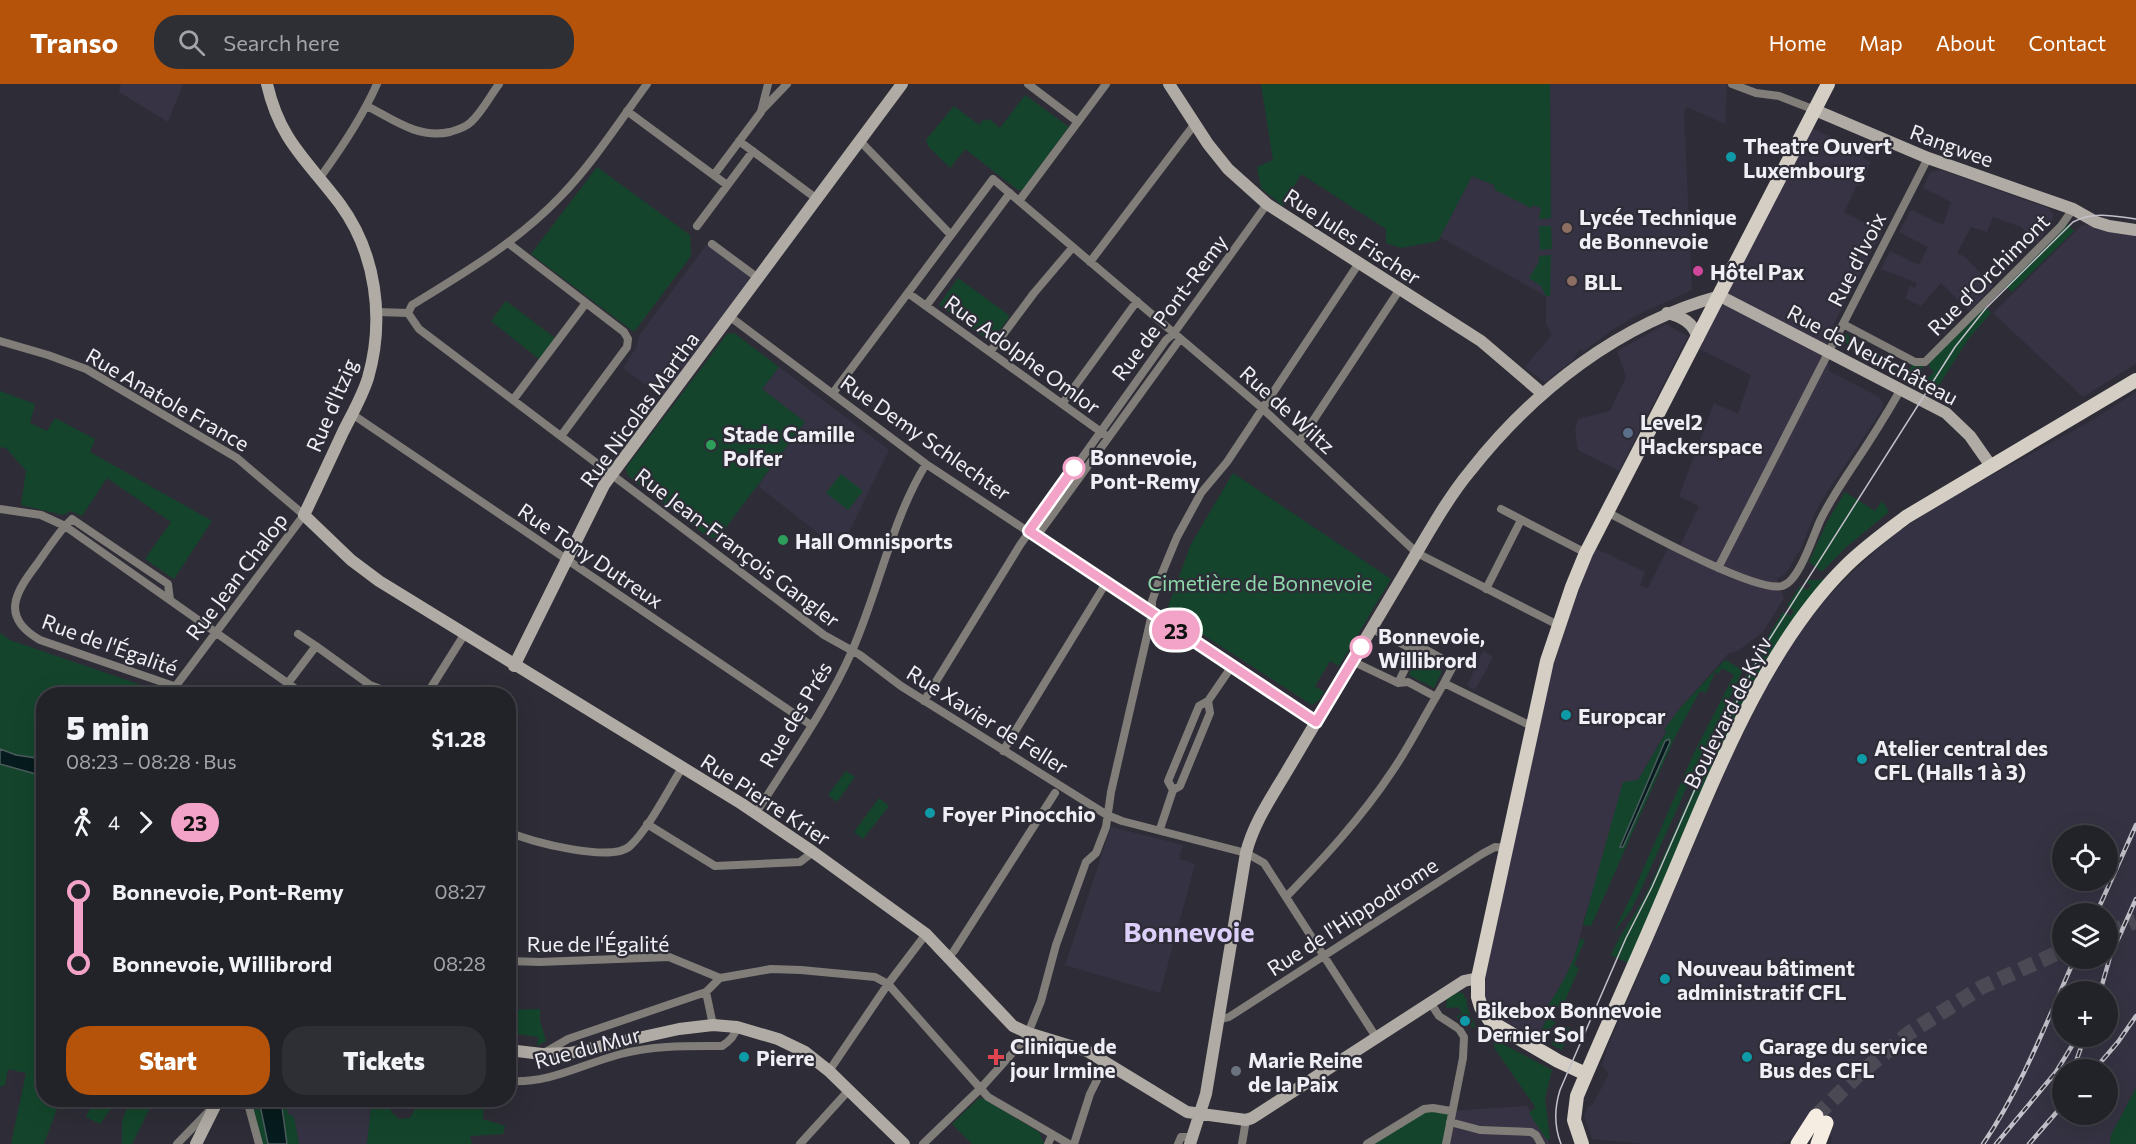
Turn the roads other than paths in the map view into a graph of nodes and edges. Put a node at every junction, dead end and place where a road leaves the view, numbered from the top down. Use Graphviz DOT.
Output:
graph roads {
  1 [pos="267,84"];
  2 [pos="377,84"];
  3 [pos="499,84"];
  4 [pos="647,84"];
  5 [pos="768,84"];
  6 [pos="787,84"];
  7 [pos="902,84"];
  8 [pos="1028,84"];
  9 [pos="1106,84"];
  10 [pos="1169,84"];
  11 [pos="1732,84"];
  12 [pos="1828,84"];
  13 [pos="1037,88"];
  14 [pos="367,105"];
  15 [pos="1815,110"];
  16 [pos="627,111"];
  17 [pos="761,112"];
  18 [pos="1078,122"];
  19 [pos="1194,125"];
  20 [pos="739,141"];
  21 [pos="860,141"];
  22 [pos="753,151"];
  23 [pos="1928,158"];
  24 [pos="714,175"];
  25 [pos="319,179"];
  26 [pos="728,185"];
  27 [pos="1010,193"];
  28 [pos="817,199"];
  29 [pos="1018,201"];
  30 [pos="1267,204"];
  31 [pos="2073,209"];
  32 [pos="697,226"];
  33 [pos="2136,230"];
  34 [pos="951,235"];
  35 [pos="508,243"];
  36 [pos="712,244"];
  37 [pos="1073,247"];
  38 [pos="1090,262"];
  39 [pos="1359,263"];
  40 [pos="758,278"];
  41 [pos="1400,290"];
  42 [pos="908,292"];
  43 [pos="1720,296"];
  44 [pos="1137,301"];
  45 [pos="586,303"];
  46 [pos="926,306"];
  47 [pos="377,312"];
  48 [pos="408,313"];
  49 [pos="1667,313"];
  50 [pos="729,316"];
  51 [pos="1843,324"];
  52 [pos="1177,336"];
  53 [pos="1698,338"];
  54 [pos="0,341"];
  55 [pos="990,352"];
  56 [pos="1829,352"];
  57 [pos="2136,380"];
  58 [pos="1901,389"];
  59 [pos="833,393"];
  60 [pos="1543,394"];
  61 [pos="513,400"];
  62 [pos="1062,404"];
  63 [pos="1262,408"];
  64 [pos="352,414"];
  65 [pos="1099,431"];
  66 [pos="561,436"];
  67 [pos="1108,437"];
  68 [pos="1299,442"];
  69 [pos="926,464"];
  70 [pos="1991,466"];
  71 [pos="612,474"];
  72 [pos="0,509"];
  73 [pos="1501,510"];
  74 [pos="1607,512"];
  75 [pos="304,515"];
  76 [pos="1521,520"];
  77 [pos="64,526"];
  78 [pos="1029,531"];
  79 [pos="1037,536"];
  80 [pos="1417,553"];
  81 [pos="1586,553"];
  82 [pos="567,560"];
  83 [pos="1718,568"];
  84 [pos="1106,583"];
  85 [pos="1486,589"];
  86 [pos="1152,614"];
  87 [pos="1558,625"];
  88 [pos="1372,629"];
  89 [pos="216,633"];
  90 [pos="298,634"];
  91 [pos="464,635"];
  92 [pos="316,646"];
  93 [pos="1416,647"];
  94 [pos="852,651"];
  95 [pos="1352,661"];
  96 [pos="514,666"];
  97 [pos="1232,666"];
  98 [pos="288,683"];
  99 [pos="1398,683"];
  100 [pos="1444,683"];
  101 [pos="175,687"];
  102 [pos="293,687"];
  103 [pos="375,687"];
  104 [pos="431,687"];
  105 [pos="1436,697"];
  106 [pos="924,701"];
  107 [pos="1208,701"];
  108 [pos="1316,722"];
  109 [pos="811,725"];
  110 [pos="1533,726"];
  111 [pos="1003,751"];
  112 [pos="682,768"];
  113 [pos="1173,790"];
  114 [pos="1055,793"];
  115 [pos="756,813"];
  116 [pos="1107,815"];
  117 [pos="647,824"];
  118 [pos="1160,829"];
  119 [pos="516,835"];
  120 [pos="1507,848"];
  121 [pos="813,852"];
  122 [pos="1246,853"];
  123 [pos="1286,897"];
  124 [pos="926,934"];
  125 [pos="1324,956"];
  126 [pos="948,957"];
  127 [pos="516,961"];
  128 [pos="720,978"];
  129 [pos="1478,978"];
  130 [pos="888,984"];
  131 [pos="706,992"];
  132 [pos="1430,1002"];
  133 [pos="1218,1020"];
  134 [pos="713,1025"];
  135 [pos="737,1027"];
  136 [pos="1028,1033"];
  137 [pos="1376,1037"];
  138 [pos="516,1051"];
  139 [pos="542,1054"];
  140 [pos="830,1071"];
  141 [pos="1101,1072"];
  142 [pos="1586,1074"];
  143 [pos="516,1081"];
  144 [pos="980,1089"];
  145 [pos="849,1090"];
  146 [pos="212,1107"];
  147 [pos="214,1107"];
  148 [pos="249,1107"];
  149 [pos="1452,1111"];
  150 [pos="1200,1115"];
  151 [pos="1246,1120"];
  152 [pos="1822,1120"];
  153 [pos="1450,1122"];
  154 [pos="1050,1140"];
  155 [pos="1192,1141"];
  156 [pos="177,1144"];
  157 [pos="196,1144"];
  158 [pos="259,1144"];
  159 [pos="800,1144"];
  160 [pos="904,1144"];
  161 [pos="923,1144"];
  162 [pos="1069,1144"];
  163 [pos="1074,1144"];
  164 [pos="1178,1144"];
  165 [pos="1242,1144"];
  166 [pos="1367,1144"];
  167 [pos="1446,1144"];
  168 [pos="1541,1144"];
  169 [pos="1582,1144"];
  170 [pos="1798,1144"];
  171 [pos="1809,1144"];
  172 [pos="1818,1144"];
  1 -- 25 [label="main road, Rue d'Itzig"];
  2 -- 14 [label="street"];
  3 -- 14 [label="street"];
  4 -- 16 [label="street"];
  5 -- 17 [label="street"];
  6 -- 17 [label="street"];
  7 -- 21 [label="main road, Rue Nicolas Martha"];
  8 -- 13 [label="street"];
  9 -- 18 [label="street"];
  10 -- 19 [label="main road, Rue Jules Fischer"];
  11 -- 15 [label="street, Rangwee"];
  12 -- 15 [label="main road"];
  13 -- 18 [label="street"];
  14 -- 25 [label="street"];
  15 -- 23 [label="main road, Rangwee"];
  15 -- 43 [label="main road"];
  16 -- 24 [label="street"];
  16 -- 35 [label="street"];
  17 -- 20 [label="street"];
  18 -- 29 [label="street"];
  19 -- 30 [label="main road, Rue Jules Fischer"];
  19 -- 38 [label="street"];
  20 -- 22 [label="street"];
  20 -- 24 [label="street"];
  21 -- 28 [label="main road, Rue Nicolas Martha"];
  21 -- 34 [label="street"];
  22 -- 26 [label="street"];
  22 -- 28 [label="street"];
  23 -- 31 [label="main road, Rangwee"];
  23 -- 51 [label="street, Rue d'Ivoix"];
  24 -- 26 [label="street"];
  25 -- 47 [label="main road, Rue d'Itzig"];
  26 -- 32 [label="street"];
  27 -- 29 [label="street, Rue de Wiltz"];
  27 -- 34 [label="street"];
  27 -- 46 [label="street"];
  28 -- 40 [label="main road, Rue Nicolas Martha"];
  29 -- 37 [label="street, Rue de Wiltz"];
  30 -- 39 [label="main road, Rue Jules Fischer"];
  30 -- 52 [label="street, Rue de Pont-Remy"];
  31 -- 33 [label="main road, Rangwee"];
  31 -- 51 [label="street, Rue d'Orchimont"];
  34 -- 42 [label="street"];
  35 -- 45 [label="street"];
  35 -- 48 [label="street"];
  36 -- 40 [label="street"];
  37 -- 38 [label="street, Rue de Wiltz"];
  37 -- 55 [label="street"];
  38 -- 44 [label="street, Rue de Wiltz"];
  39 -- 41 [label="main road, Rue Jules Fischer"];
  39 -- 63 [label="street"];
  40 -- 50 [label="main road, Rue Nicolas Martha"];
  41 -- 60 [label="main road, Rue Jules Fischer"];
  41 -- 68 [label="street"];
  42 -- 46 [label="street, Rue Adolphe Omlor"];
  42 -- 59 [label="street"];
  43 -- 49 [label="main road"];
  43 -- 53 [label="main road"];
  43 -- 56 [label="main road, Rue de Neufchâteau"];
  44 -- 52 [label="street, Rue de Wiltz"];
  44 -- 62 [label="street"];
  45 -- 61 [label="street"];
  45 -- 66 [label="street"];
  46 -- 55 [label="street, Rue Adolphe Omlor"];
  47 -- 48 [label="street"];
  47 -- 64 [label="main road, Rue d'Itzig"];
  48 -- 61 [label="street, Rue Jean-François Gangler"];
  49 -- 53 [label="main road"];
  49 -- 60 [label="main road"];
  50 -- 59 [label="street, Rue Demy Schlechter"];
  50 -- 71 [label="main road, Rue Nicolas Martha"];
  51 -- 56 [label="street, Rue d'Ivoix"];
  52 -- 63 [label="street, Rue de Wiltz"];
  52 -- 65 [label="street, Rue de Pont-Remy"];
  52 -- 67 [label="street, Rue de Pont-Remy"];
  53 -- 74 [label="main road"];
  54 -- 75 [label="street, Rue Anatole France"];
  55 -- 62 [label="street, Rue Adolphe Omlor"];
  56 -- 58 [label="main road, Rue de Neufchâteau"];
  56 -- 83 [label="street, Rue d'Ivoix"];
  57 -- 70 [label="main road, Boulevard de Kyiv"];
  58 -- 70 [label="main road, Rue de Neufchâteau"];
  58 -- 83 [label="street"];
  59 -- 69 [label="street, Rue Demy Schlechter"];
  60 -- 80 [label="main road"];
  61 -- 66 [label="street, Rue Jean-François Gangler"];
  62 -- 65 [label="street, Rue Adolphe Omlor"];
  63 -- 68 [label="street, Rue de Wiltz"];
  63 -- 86 [label="street"];
  64 -- 75 [label="main road, Rue d'Itzig"];
  64 -- 82 [label="street, Rue Tony Dutreux"];
  65 -- 67 [label="street"];
  65 -- 78 [label="street, Rue de Pont-Remy"];
  66 -- 71 [label="street, Rue Jean-François Gangler"];
  67 -- 79 [label="street, Rue de Pont-Remy"];
  68 -- 80 [label="street, Rue de Wiltz"];
  69 -- 78 [label="street, Rue Demy Schlechter"];
  69 -- 94 [label="street, Rue des Prés"];
  70 -- 142 [label="main road, Boulevard de Kyiv"];
  71 -- 82 [label="main road, Rue Nicolas Martha"];
  71 -- 94 [label="street, Rue Jean-François Gangler"];
  72 -- 77 [label="street"];
  73 -- 76 [label="street"];
  74 -- 81 [label="main road"];
  74 -- 83 [label="street"];
  75 -- 89 [label="street, Rue Jean Chalop"];
  75 -- 91 [label="main road, Rue Pierre Krier"];
  76 -- 81 [label="street"];
  76 -- 85 [label="street"];
  77 -- 89 [label="street"];
  77 -- 101 [label="street, Rue de l'Égalité"];
  78 -- 79 [label="street, Rue Demy Schlechter"];
  78 -- 106 [label="street, Rue de Pont-Remy"];
  79 -- 84 [label="street, Rue Demy Schlechter"];
  80 -- 85 [label="street, Rue de Wiltz"];
  80 -- 88 [label="main road"];
  81 -- 87 [label="main road"];
  82 -- 96 [label="main road, Rue Nicolas Martha"];
  82 -- 109 [label="street, Rue Tony Dutreux"];
  84 -- 86 [label="street, Rue Demy Schlechter"];
  84 -- 111 [label="street"];
  85 -- 87 [label="street, Rue de Wiltz"];
  86 -- 97 [label="street, Rue Demy Schlechter"];
  86 -- 116 [label="street"];
  87 -- 110 [label="main road"];
  88 -- 93 [label="street"];
  88 -- 95 [label="main road"];
  89 -- 98 [label="street"];
  89 -- 101 [label="street, Rue Jean Chalop"];
  90 -- 92 [label="street"];
  91 -- 96 [label="main road, Rue Pierre Krier"];
  91 -- 104 [label="street"];
  92 -- 98 [label="street"];
  92 -- 103 [label="street"];
  93 -- 99 [label="street"];
  93 -- 100 [label="street"];
  94 -- 106 [label="street, Rue Xavier de Feller"];
  94 -- 109 [label="street, Rue des Prés"];
  95 -- 99 [label="street"];
  95 -- 108 [label="main road"];
  96 -- 112 [label="main road, Rue Pierre Krier"];
  97 -- 107 [label="street"];
  97 -- 108 [label="street, Rue Demy Schlechter"];
  98 -- 102 [label="street"];
  99 -- 105 [label="street"];
  100 -- 105 [label="street"];
  100 -- 110 [label="street"];
  105 -- 123 [label="street"];
  106 -- 111 [label="street, Rue Xavier de Feller"];
  107 -- 113 [label="street"];
  107 -- 113 [label="street"];
  108 -- 122 [label="main road"];
  109 -- 115 [label="street, Rue des Prés"];
  110 -- 120 [label="main road"];
  111 -- 116 [label="street, Rue Xavier de Feller"];
  112 -- 115 [label="main road, Rue Pierre Krier"];
  112 -- 117 [label="street"];
  113 -- 118 [label="street"];
  114 -- 126 [label="street"];
  115 -- 121 [label="main road, Rue Pierre Krier"];
  116 -- 118 [label="street, Rue Xavier de Feller"];
  116 -- 136 [label="street"];
  117 -- 119 [label="street"];
  117 -- 121 [label="street"];
  118 -- 122 [label="street, Rue Xavier de Feller"];
  120 -- 125 [label="street, Rue de l'Hippodrome"];
  120 -- 129 [label="main road"];
  121 -- 124 [label="main road, Rue Pierre Krier"];
  122 -- 123 [label="street"];
  122 -- 133 [label="main road"];
  123 -- 125 [label="street"];
  124 -- 126 [label="main road, Rue Pierre Krier"];
  124 -- 130 [label="street"];
  125 -- 133 [label="street, Rue de l'Hippodrome"];
  125 -- 137 [label="street"];
  126 -- 136 [label="main road, Rue Pierre Krier"];
  127 -- 128 [label="street, Rue de l'Égalité"];
  128 -- 130 [label="street"];
  128 -- 131 [label="street"];
  129 -- 132 [label="main road"];
  129 -- 142 [label="main road"];
  130 -- 140 [label="street"];
  130 -- 144 [label="street"];
  131 -- 134 [label="street"];
  131 -- 139 [label="street"];
  132 -- 137 [label="main road"];
  132 -- 149 [label="street"];
  133 -- 150 [label="main road"];
  134 -- 135 [label="main road"];
  134 -- 139 [label="main road"];
  135 -- 140 [label="main road"];
  135 -- 143 [label="street, Rue du Mur"];
  136 -- 144 [label="street"];
  136 -- 150 [label="main road, Rue Pierre Krier"];
  137 -- 151 [label="main road"];
  138 -- 139 [label="main road"];
  140 -- 145 [label="main road"];
  141 -- 163 [label="street"];
  142 -- 169 [label="main road, Boulevard de Kyiv"];
  144 -- 154 [label="street"];
  144 -- 161 [label="street"];
  145 -- 159 [label="street"];
  145 -- 160 [label="main road"];
  146 -- 156 [label="street"];
  147 -- 157 [label="main road"];
  148 -- 158 [label="street"];
  149 -- 153 [label="street"];
  149 -- 166 [label="street"];
  150 -- 151 [label="main road, Rue Pierre Krier"];
  150 -- 155 [label="main road"];
  151 -- 165 [label="street"];
  152 -- 170 [label="highway"];
  152 -- 171 [label="highway"];
  152 -- 172 [label="highway"];
  153 -- 167 [label="street"];
  153 -- 168 [label="street"];
  154 -- 162 [label="street"];
  155 -- 164 [label="street"];
}
